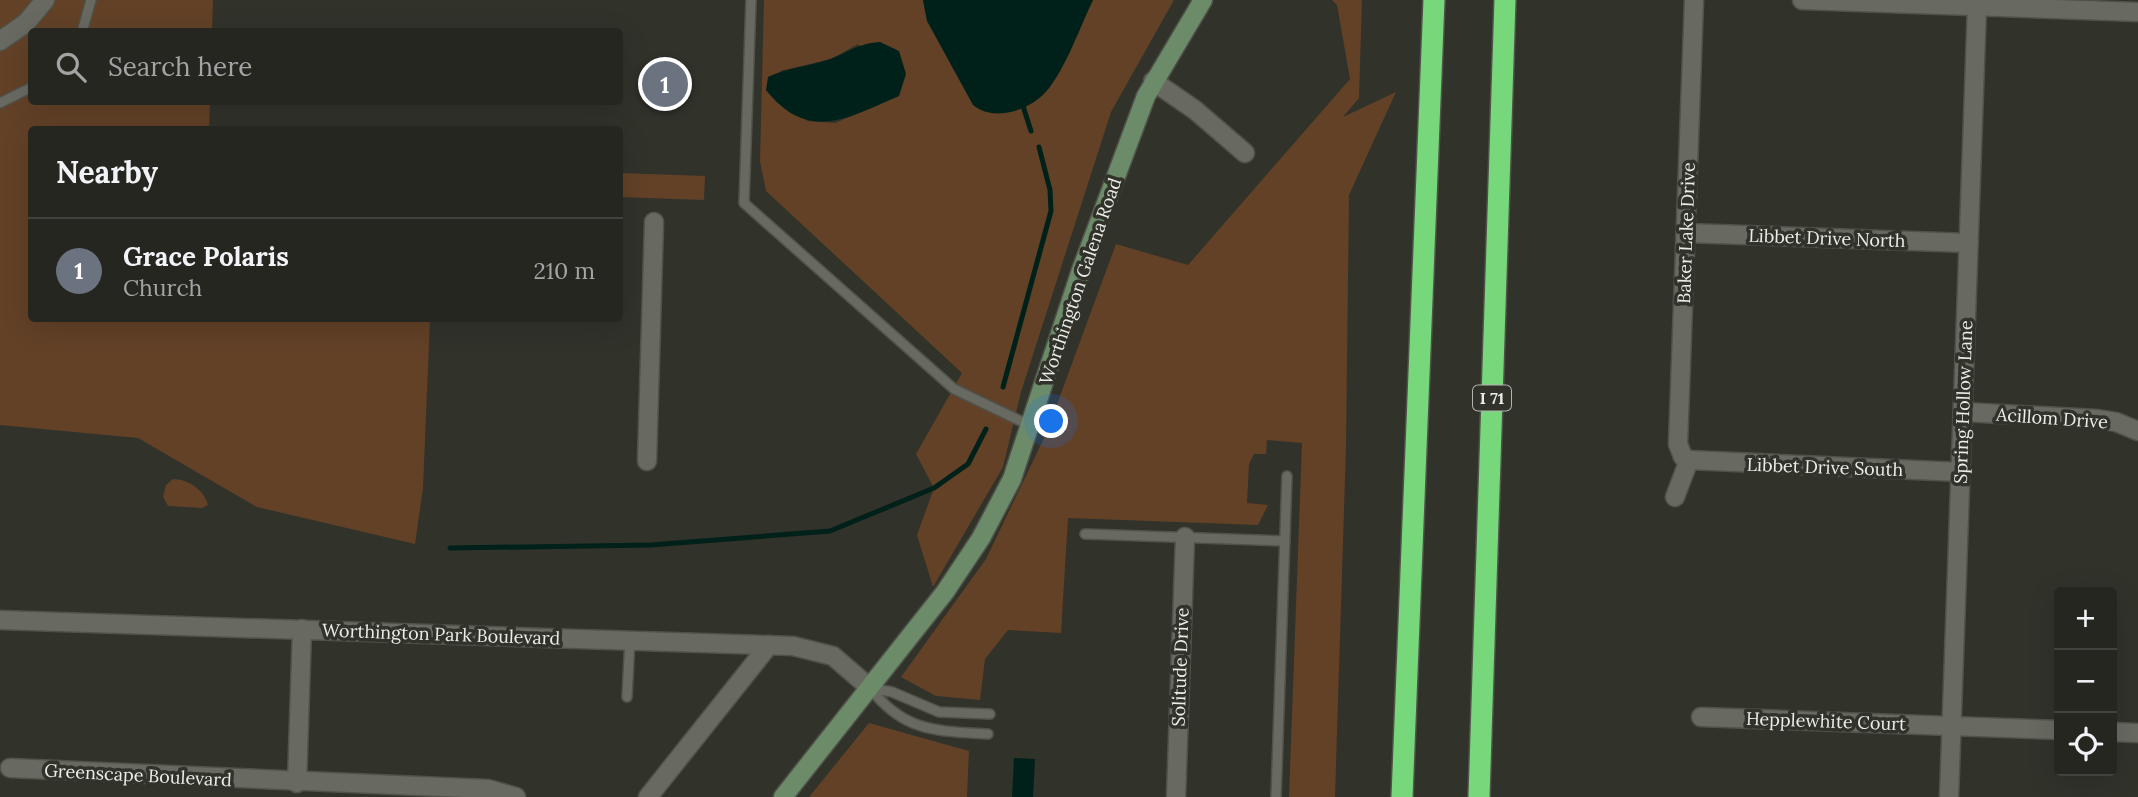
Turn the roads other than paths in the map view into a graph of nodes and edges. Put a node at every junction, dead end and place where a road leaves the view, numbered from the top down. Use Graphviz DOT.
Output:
graph roads {
  1 [pos="45,0"];
  2 [pos="91,0"];
  3 [pos="751,0"];
  4 [pos="1202,0"];
  5 [pos="1434,0"];
  6 [pos="1505,0"];
  7 [pos="1694,0"];
  8 [pos="1802,0"];
  9 [pos="1977,6"];
  10 [pos="2138,12"];
  11 [pos="83,28"];
  12 [pos="0,41"];
  13 [pos="1153,81"];
  14 [pos="28,89"];
  15 [pos="0,103"];
  16 [pos="1245,153"];
  17 [pos="654,222"];
  18 [pos="1686,233"];
  19 [pos="1968,243"];
  20 [pos="1964,412"];
  21 [pos="1031,426"];
  22 [pos="2138,431"];
  23 [pos="1689,460"];
  24 [pos="647,461"];
  25 [pos="1961,471"];
  26 [pos="1287,476"];
  27 [pos="1675,497"];
  28 [pos="1085,534"];
  29 [pos="1185,537"];
  30 [pos="1285,541"];
  31 [pos="0,620"];
  32 [pos="302,629"];
  33 [pos="630,639"];
  34 [pos="769,645"];
  35 [pos="870,688"];
  36 [pos="627,698"];
  37 [pos="990,714"];
  38 [pos="1701,717"];
  39 [pos="1952,725"];
  40 [pos="2054,730"];
  41 [pos="2117,732"];
  42 [pos="2138,733"];
  43 [pos="988,734"];
  44 [pos="10,768"];
  45 [pos="297,783"];
  46 [pos="351,790"];
  47 [pos="516,797"];
  48 [pos="648,797"];
  49 [pos="783,797"];
  50 [pos="1176,797"];
  51 [pos="1276,797"];
  52 [pos="1402,797"];
  53 [pos="1479,797"];
  54 [pos="1949,797"];
  1 -- 12 [label="street"];
  2 -- 11 [label="lane"];
  3 -- 21 [label="lane"];
  4 -- 13 [label="street, Worthington Galena Road"];
  5 -- 52 [label="highway"];
  6 -- 53 [label="highway, I 71"];
  7 -- 18 [label="street, Baker Lake Drive"];
  8 -- 9 [label="street"];
  9 -- 10 [label="street"];
  9 -- 19 [label="street, Spring Hollow Lane"];
  13 -- 16 [label="street"];
  13 -- 21 [label="street, Worthington Galena Road"];
  14 -- 15 [label="lane"];
  17 -- 24 [label="street"];
  18 -- 19 [label="street, Libbet Drive North"];
  18 -- 23 [label="street, Baker Lake Drive"];
  19 -- 20 [label="street, Spring Hollow Lane"];
  20 -- 22 [label="street, Acillom Drive"];
  20 -- 25 [label="street, Spring Hollow Lane"];
  21 -- 35 [label="street, Worthington Galena Road"];
  23 -- 25 [label="street, Libbet Drive South"];
  23 -- 27 [label="street"];
  25 -- 39 [label="street, Spring Hollow Lane"];
  26 -- 30 [label="lane"];
  28 -- 29 [label="lane"];
  29 -- 30 [label="lane"];
  29 -- 50 [label="street, Solitude Drive"];
  30 -- 51 [label="lane"];
  31 -- 32 [label="street, Worthington Park Boulevard"];
  32 -- 33 [label="street, Worthington Park Boulevard"];
  32 -- 45 [label="street"];
  33 -- 34 [label="street, Worthington Park Boulevard"];
  33 -- 36 [label="lane"];
  34 -- 35 [label="street, Worthington Park Boulevard"];
  34 -- 48 [label="street"];
  35 -- 37 [label="lane"];
  35 -- 43 [label="lane"];
  35 -- 49 [label="street, Worthington Galena Road"];
  38 -- 39 [label="street, Hepplewhite Court"];
  39 -- 40 [label="street, Hepplewhite Court"];
  39 -- 54 [label="street, Spring Hollow Lane"];
  41 -- 42 [label="street"];
  44 -- 45 [label="street, Greenscape Boulevard"];
  45 -- 46 [label="street, Greenscape Boulevard"];
  46 -- 47 [label="street, Greenscape Boulevard"];
}
